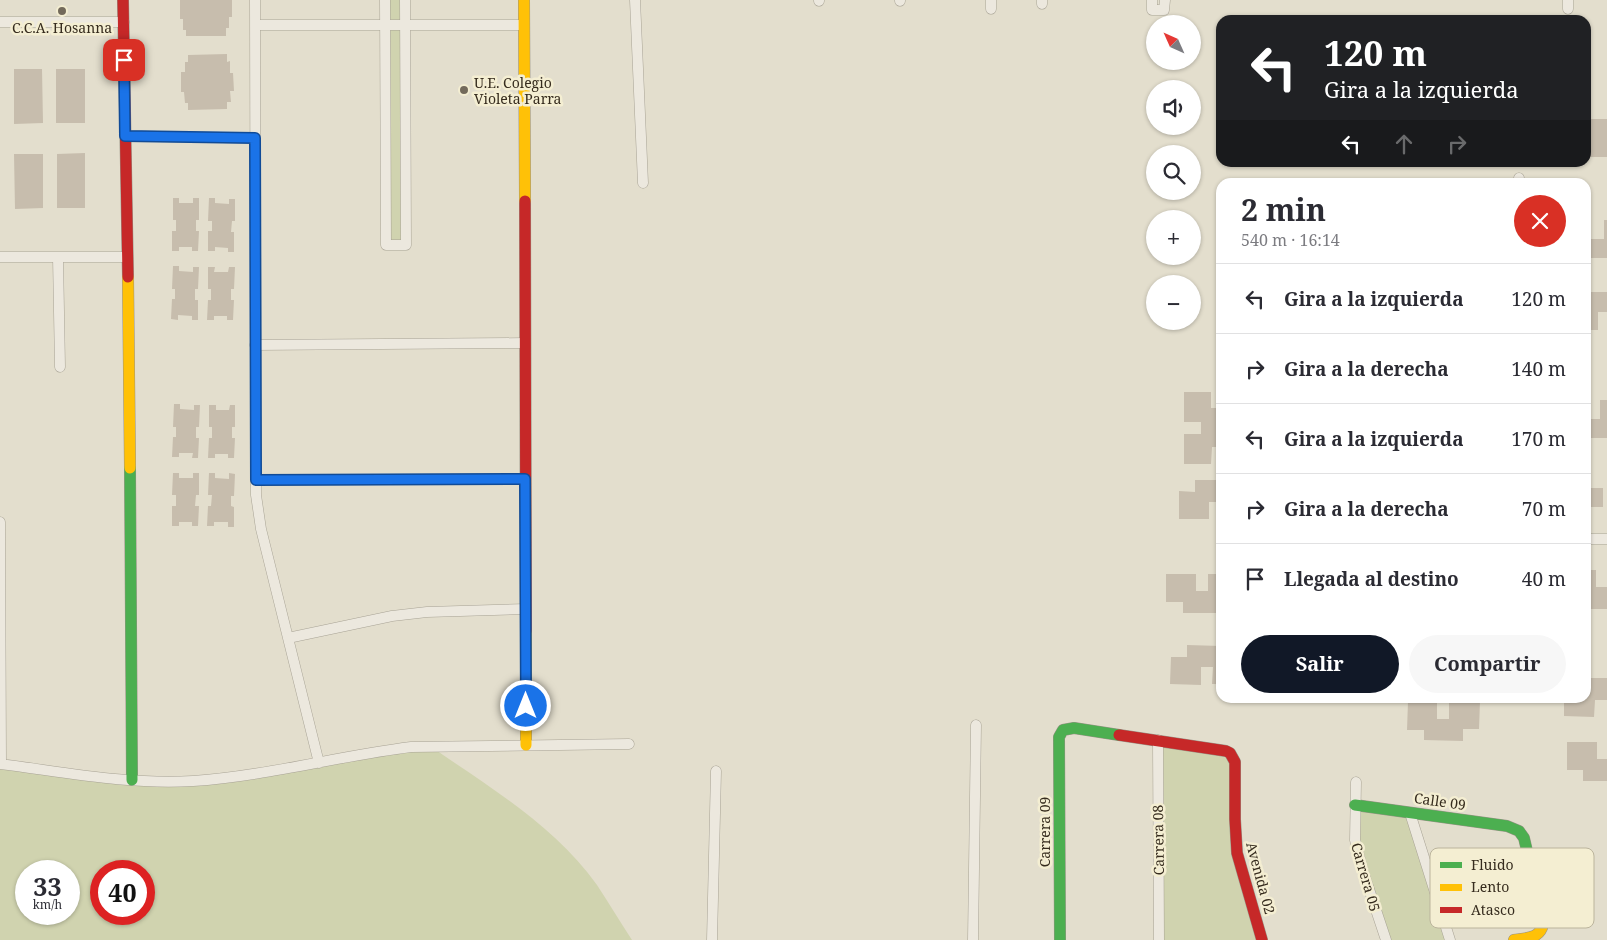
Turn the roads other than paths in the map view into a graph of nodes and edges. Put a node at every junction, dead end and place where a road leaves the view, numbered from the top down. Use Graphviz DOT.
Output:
graph roads {
  1 [pos="123,0"];
  2 [pos="255,0"];
  3 [pos="385,0"];
  4 [pos="405,0"];
  5 [pos="524,0"];
  6 [pos="635,0"];
  7 [pos="1152,0"];
  8 [pos="1165,0"];
  9 [pos="0,22"];
  10 [pos="124,22"];
  11 [pos="255,25"];
  12 [pos="385,25"];
  13 [pos="405,25"];
  14 [pos="524,25"];
  15 [pos="125,136"];
  16 [pos="255,138"];
  17 [pos="643,183"];
  18 [pos="0,257"];
  19 [pos="58,257"];
  20 [pos="127,257"];
  21 [pos="525,343"];
  22 [pos="255,345"];
  23 [pos="60,367"];
  24 [pos="525,479"];
  25 [pos="256,480"];
  26 [pos="0,522"];
  27 [pos="1591,539"];
  28 [pos="1607,539"];
  29 [pos="526,609"];
  30 [pos="288,638"];
  31 [pos="976,725"];
  32 [pos="1158,740"];
  33 [pos="629,744"];
  34 [pos="526,745"];
  35 [pos="319,763"];
  36 [pos="0,764"];
  37 [pos="716,771"];
  38 [pos="132,780"];
  39 [pos="1356,782"];
  40 [pos="1355,805"];
  41 [pos="1410,812"];
  42 [pos="1526,848"];
  43 [pos="1430,876"];
  44 [pos="1446,928"];
  45 [pos="1543,928"];
  46 [pos="712,940"];
  47 [pos="973,940"];
  48 [pos="1060,940"];
  49 [pos="1159,940"];
  50 [pos="1262,940"];
  51 [pos="1386,940"];
  52 [pos="1450,940"];
  53 [pos="1514,940"];
  1 -- 10 [label="street"];
  2 -- 11 [label="street"];
  3 -- 12 [label="street"];
  4 -- 13 [label="street"];
  5 -- 14 [label="street"];
  6 -- 17 [label="street"];
  7 -- 8 [label="street"];
  9 -- 10 [label="street"];
  10 -- 15 [label="street"];
  11 -- 12 [label="street"];
  11 -- 16 [label="street"];
  12 -- 13 [label="street"];
  12 -- 13 [label="street"];
  13 -- 14 [label="street"];
  14 -- 21 [label="street"];
  15 -- 16 [label="street"];
  15 -- 20 [label="street"];
  16 -- 22 [label="street"];
  18 -- 19 [label="street"];
  19 -- 20 [label="street"];
  19 -- 23 [label="street"];
  20 -- 38 [label="street"];
  21 -- 22 [label="street"];
  21 -- 24 [label="street"];
  22 -- 25 [label="street"];
  24 -- 25 [label="street"];
  24 -- 29 [label="street"];
  25 -- 30 [label="street"];
  26 -- 36 [label="street"];
  27 -- 28 [label="street"];
  29 -- 30 [label="street"];
  29 -- 34 [label="street"];
  30 -- 35 [label="street"];
  31 -- 47 [label="street"];
  32 -- 48 [label="street, Carrera 09"];
  32 -- 49 [label="street, Carrera 08"];
  32 -- 50 [label="street, Avenida 02"];
  33 -- 34 [label="street"];
  34 -- 35 [label="street"];
  35 -- 38 [label="street"];
  36 -- 38 [label="street"];
  37 -- 46 [label="street"];
  39 -- 40 [label="street, Carrera 05"];
  40 -- 41 [label="street, Calle 09"];
  40 -- 51 [label="street, Carrera 05"];
  41 -- 42 [label="street, Calle 09"];
  41 -- 43 [label="street"];
  44 -- 52 [label="street"];
  45 -- 53 [label="street, Calle 09"];
}
